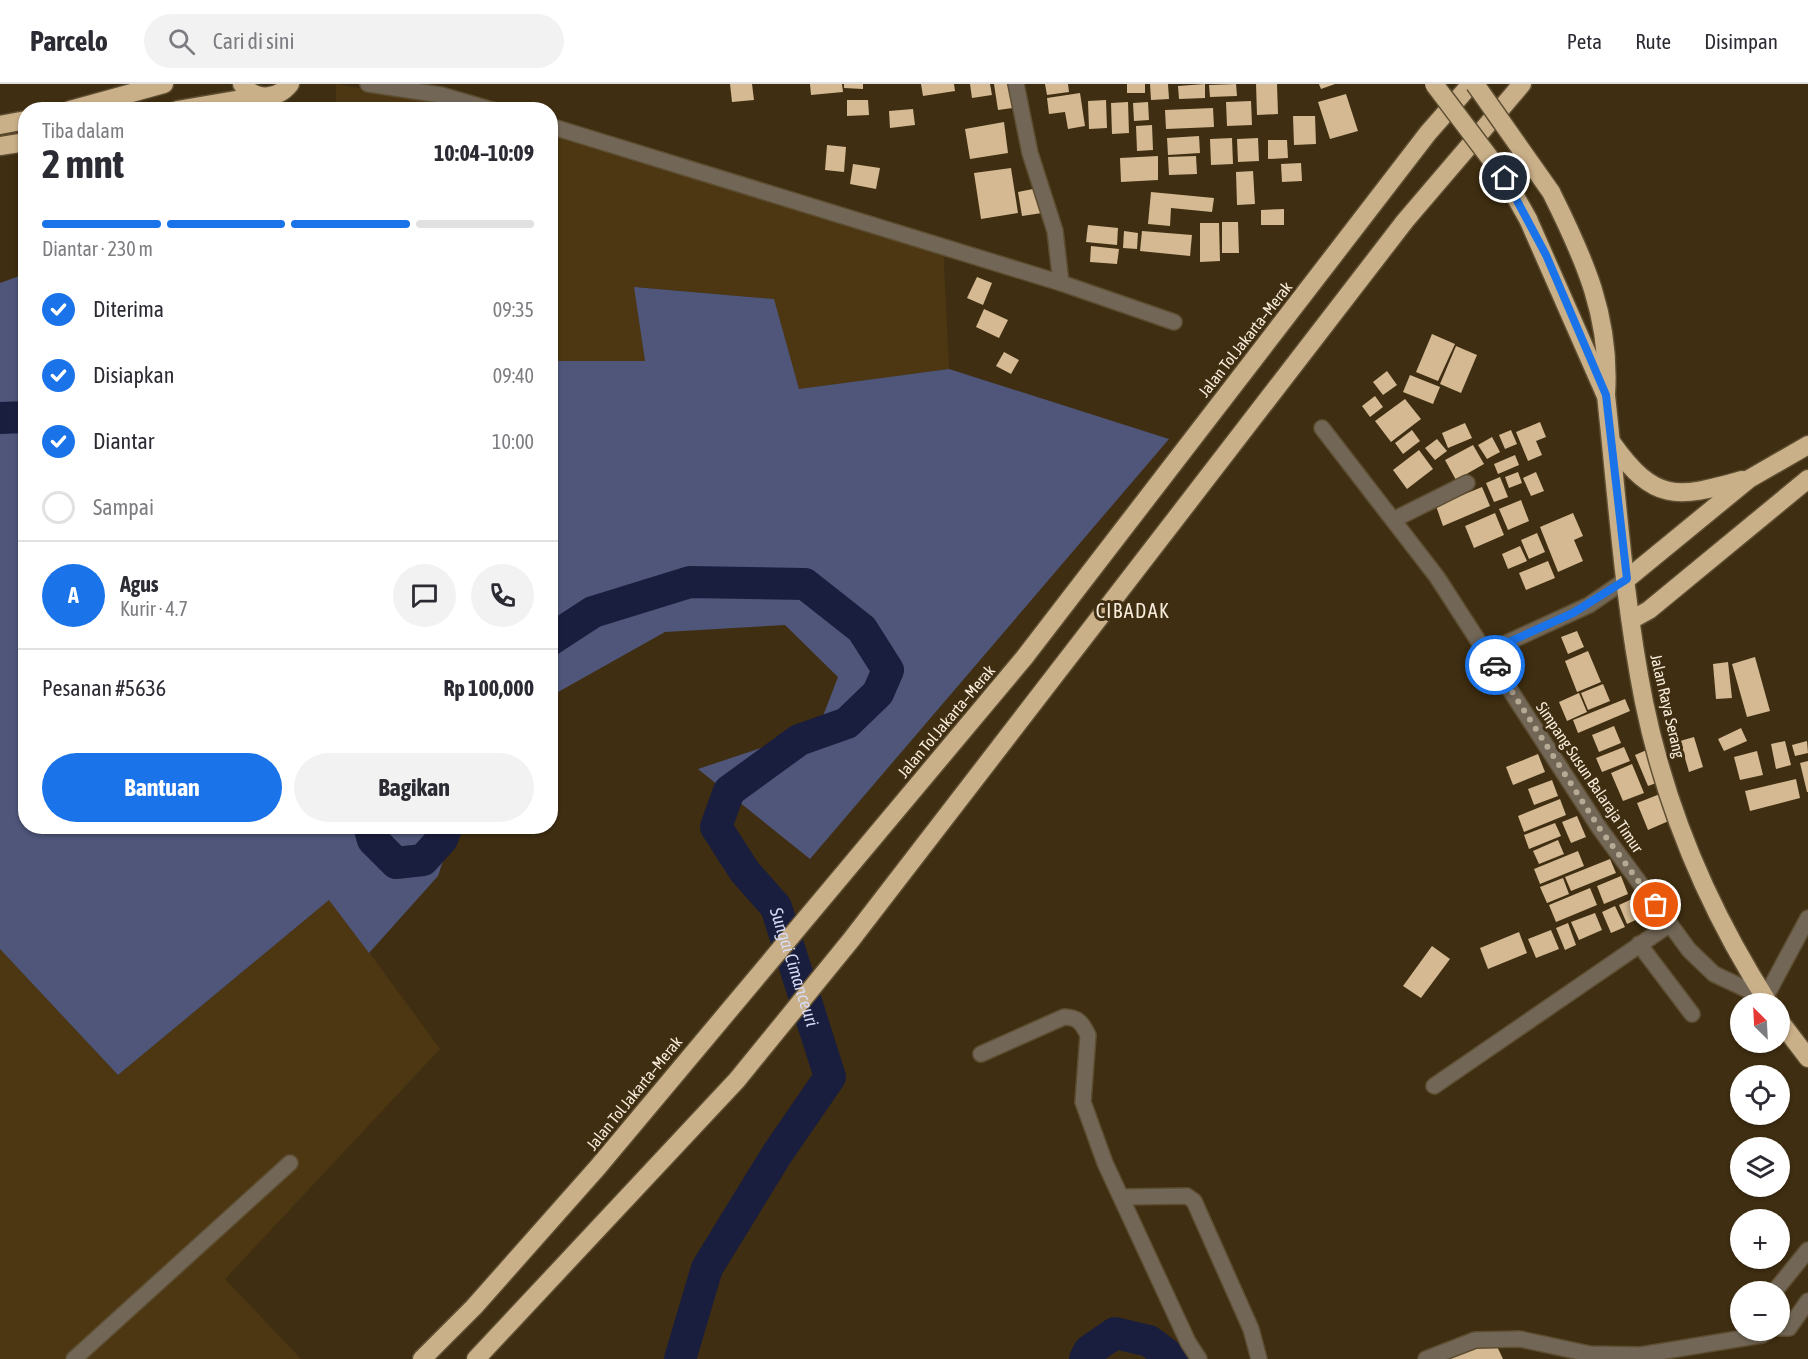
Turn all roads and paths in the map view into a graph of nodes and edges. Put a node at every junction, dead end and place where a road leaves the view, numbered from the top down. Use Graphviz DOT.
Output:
graph roads {
  1 [pos="164,84"];
  2 [pos="242,84"];
  3 [pos="290,84"];
  4 [pos="368,84"];
  5 [pos="1017,84"];
  6 [pos="1434,84"];
  7 [pos="1473,84"];
  8 [pos="1522,84"];
  9 [pos="259,96"];
  10 [pos="99,102"];
  11 [pos="224,102"];
  12 [pos="465,102"];
  13 [pos="18,122"];
  14 [pos="0,125"];
  15 [pos="558,128"];
  16 [pos="18,143"];
  17 [pos="0,146"];
  18 [pos="1061,283"];
  19 [pos="1174,322"];
  20 [pos="1606,395"];
  21 [pos="1322,428"];
  22 [pos="1611,441"];
  23 [pos="1808,445"];
  24 [pos="1749,479"];
  25 [pos="1808,479"];
  26 [pos="1467,483"];
  27 [pos="1395,519"];
  28 [pos="1627,579"];
  29 [pos="1631,620"];
  30 [pos="1487,652"];
  31 [pos="1808,918"];
  32 [pos="1670,924"];
  33 [pos="1639,944"];
  34 [pos="1751,993"];
  35 [pos="1762,993"];
  36 [pos="1771,993"];
  37 [pos="1692,1014"];
  38 [pos="1790,1034"];
  39 [pos="981,1054"];
  40 [pos="1808,1058"];
  41 [pos="1434,1086"];
  42 [pos="290,1163"];
  43 [pos="1122,1197"];
  44 [pos="1808,1250"];
  45 [pos="1783,1281"];
  46 [pos="1808,1301"];
  47 [pos="1790,1327"];
  48 [pos="1730,1340"];
  49 [pos="1591,1357"];
  50 [pos="74,1359"];
  51 [pos="422,1359"];
  52 [pos="476,1359"];
  53 [pos="1199,1359"];
  54 [pos="1259,1359"];
  55 [pos="1426,1359"];
  1 -- 10 [label="highway"];
  2 -- 9 [label="highway"];
  3 -- 9 [label="highway"];
  4 -- 12 [label="street"];
  5 -- 18 [label="street"];
  6 -- 20 [label="highway, Jalan Raya Serang, bridge"];
  7 -- 20 [label="highway, Jalan Raya Serang, bridge"];
  7 -- 51 [label="highway, Jalan Tol Jakarta–Merak"];
  8 -- 52 [label="highway"];
  9 -- 11 [label="highway"];
  13 -- 14 [label="highway"];
  15 -- 18 [label="street"];
  16 -- 17 [label="highway"];
  18 -- 19 [label="street"];
  20 -- 22 [label="highway, Jalan Raya Serang"];
  21 -- 27 [label="street, Simpang Susun Balaraja Timur"];
  22 -- 24 [label="highway"];
  22 -- 28 [label="highway, Jalan Raya Serang"];
  23 -- 24 [label="highway"];
  24 -- 28 [label="highway"];
  25 -- 29 [label="highway"];
  26 -- 27 [label="street"];
  27 -- 30 [label="street, Simpang Susun Balaraja Timur"];
  28 -- 29 [label="highway, Jalan Raya Serang"];
  28 -- 30 [label="street"];
  29 -- 35 [label="highway, Jalan Raya Serang"];
  30 -- 32 [label="street, Simpang Susun Balaraja Timur"];
  31 -- 36 [label="street"];
  32 -- 33 [label="street"];
  32 -- 34 [label="street, Simpang Susun Balaraja Timur"];
  33 -- 37 [label="street"];
  33 -- 41 [label="street"];
  38 -- 40 [label="highway"];
  39 -- 43 [label="street"];
  42 -- 50 [label="street"];
  43 -- 53 [label="street"];
  43 -- 54 [label="street"];
  44 -- 45 [label="street"];
  46 -- 47 [label="street"];
  48 -- 49 [label="street"];
  49 -- 55 [label="street"];
}
